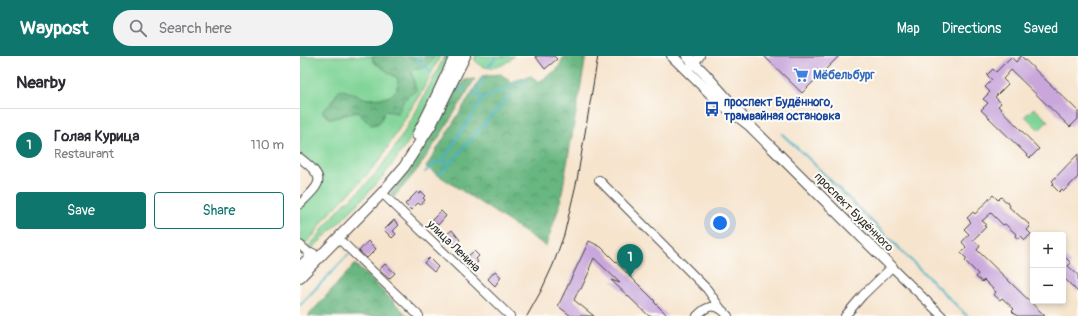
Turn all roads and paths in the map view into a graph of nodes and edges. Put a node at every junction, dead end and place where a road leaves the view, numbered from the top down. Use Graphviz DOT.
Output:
graph roads {
  1 [pos="455,56"];
  2 [pos="465,56"];
  3 [pos="686,60"];
  4 [pos="300,158"];
  5 [pos="599,180"];
  6 [pos="382,193"];
  7 [pos="300,204"];
  8 [pos="338,238"];
  9 [pos="300,245"];
  10 [pos="312,255"];
  11 [pos="300,267"];
  12 [pos="892,267"];
  13 [pos="300,278"];
  14 [pos="721,309"];
  15 [pos="419,316"];
  16 [pos="510,316"];
  17 [pos="697,316"];
  18 [pos="728,316"];
  19 [pos="845,316"];
  20 [pos="942,316"];
  1 -- 10 [label="main road"];
  2 -- 6 [label="main road"];
  3 -- 12 [label="main road, проспект Будённого"];
  4 -- 7 [label="street"];
  5 -- 14 [label="street"];
  6 -- 8 [label="main road"];
  6 -- 16 [label="street, улица Ленина"];
  8 -- 13 [label="main road"];
  8 -- 15 [label="street"];
  9 -- 10 [label="street"];
  10 -- 11 [label="main road"];
  12 -- 19 [label="street"];
  12 -- 20 [label="street, проспект Будённого"];
  14 -- 17 [label="street"];
  14 -- 18 [label="street"];
}
